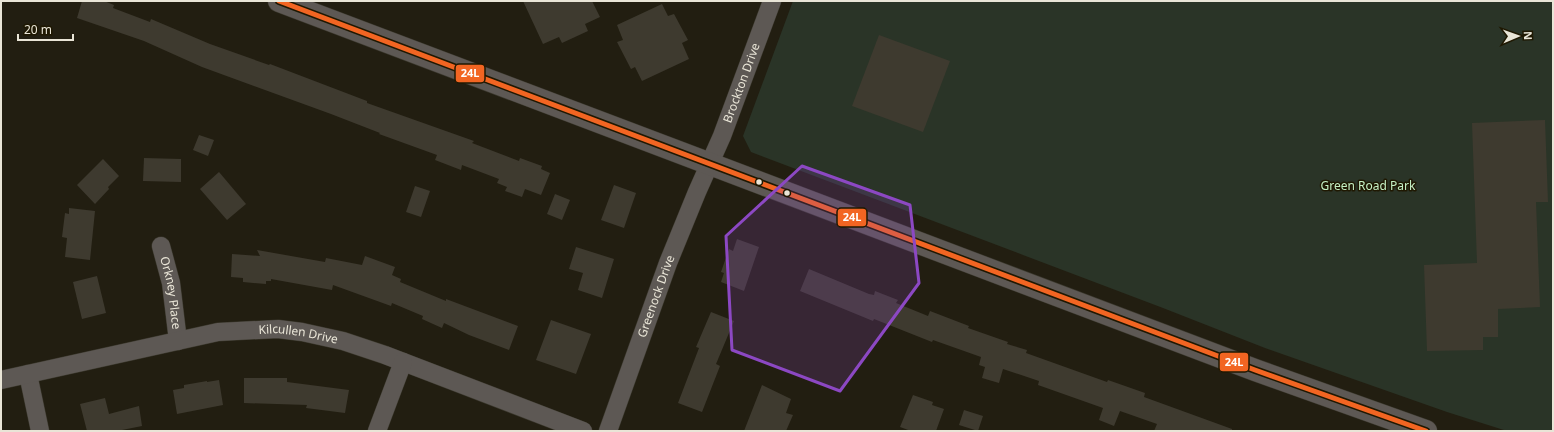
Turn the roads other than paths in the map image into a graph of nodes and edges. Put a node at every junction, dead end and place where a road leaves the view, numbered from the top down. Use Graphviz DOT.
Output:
graph roads {
  1 [pos="279,1"];
  2 [pos="772,1"];
  3 [pos="710,164"];
  4 [pos="161,246"];
  5 [pos="178,341"];
  6 [pos="402,362"];
  7 [pos="28,374"];
  8 [pos="1,380"];
  9 [pos="40,431"];
  10 [pos="377,431"];
  11 [pos="583,431"];
  12 [pos="608,431"];
  13 [pos="1426,431"];
  1 -- 3 [label="street"];
  2 -- 3 [label="street, Brockton Drive"];
  3 -- 12 [label="street, Greenock Drive"];
  3 -- 13 [label="street"];
  4 -- 5 [label="street, Orkney Place"];
  5 -- 6 [label="street, Kilcullen Drive"];
  5 -- 7 [label="street, Kilcullen Drive"];
  6 -- 10 [label="street"];
  6 -- 11 [label="street, Kilcullen Drive"];
  7 -- 8 [label="street, Kilcullen Drive"];
  7 -- 9 [label="street"];
}
